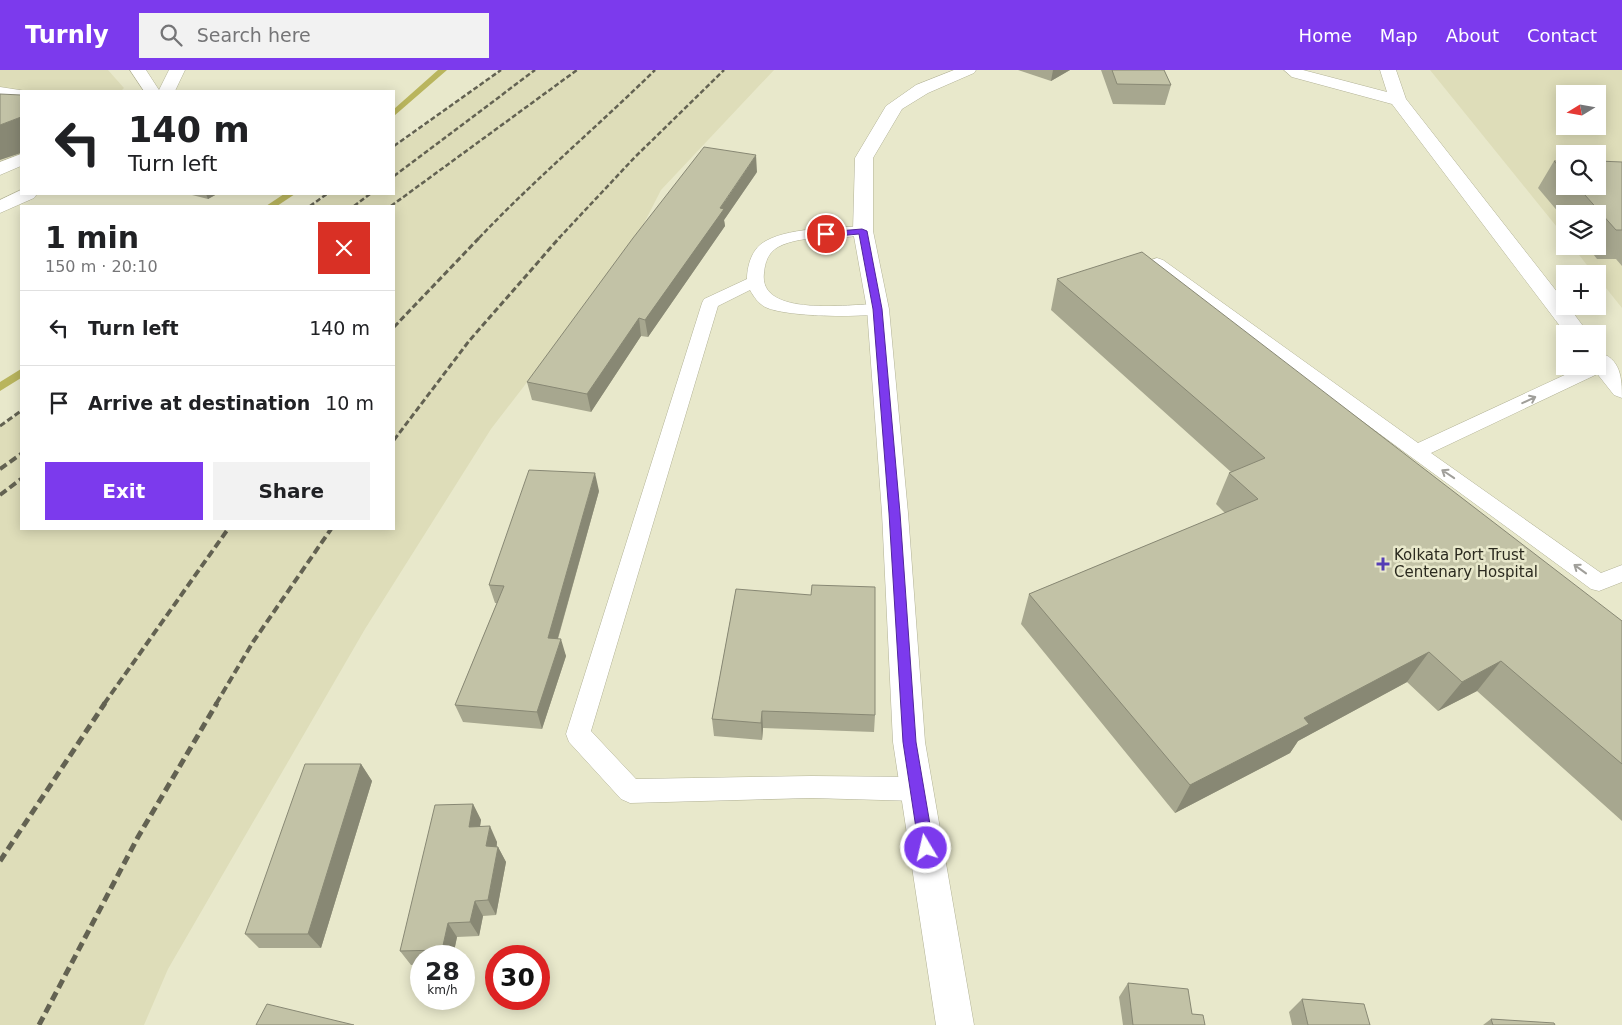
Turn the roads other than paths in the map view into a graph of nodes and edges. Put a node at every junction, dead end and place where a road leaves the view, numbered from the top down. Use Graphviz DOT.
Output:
graph roads {
  1 [pos="138,70"];
  2 [pos="177,70"];
  3 [pos="968,70"];
  4 [pos="1292,70"];
  5 [pos="1388,70"];
  6 [pos="151,90"];
  7 [pos="167,90"];
  8 [pos="0,91"];
  9 [pos="20,93"];
  10 [pos="1398,100"];
  11 [pos="20,159"];
  12 [pos="0,169"];
  13 [pos="20,176"];
  14 [pos="0,186"];
  15 [pos="26,195"];
  16 [pos="0,207"];
  17 [pos="862,231"];
  18 [pos="1157,263"];
  19 [pos="756,281"];
  20 [pos="878,309"];
  21 [pos="1571,325"];
  22 [pos="1606,370"];
  23 [pos="1573,375"];
  24 [pos="1622,390"];
  25 [pos="1416,452"];
  26 [pos="1622,573"];
  27 [pos="917,789"];
  28 [pos="955,1025"];
  1 -- 6 [label="street"];
  2 -- 7 [label="street"];
  3 -- 17 [label="street"];
  4 -- 10 [label="street"];
  5 -- 10 [label="street"];
  8 -- 9 [label="lane"];
  10 -- 21 [label="street"];
  11 -- 12 [label="street"];
  13 -- 14 [label="street"];
  15 -- 16 [label="street"];
  17 -- 19 [label="lane"];
  17 -- 20 [label="street"];
  18 -- 25 [label="lane"];
  19 -- 20 [label="lane"];
  19 -- 27 [label="lane"];
  20 -- 27 [label="street"];
  22 -- 24 [label="street"];
  25 -- 23 [label="lane, one-way"];
  26 -- 25 [label="lane, one-way"];
  27 -- 28 [label="street"];
}
